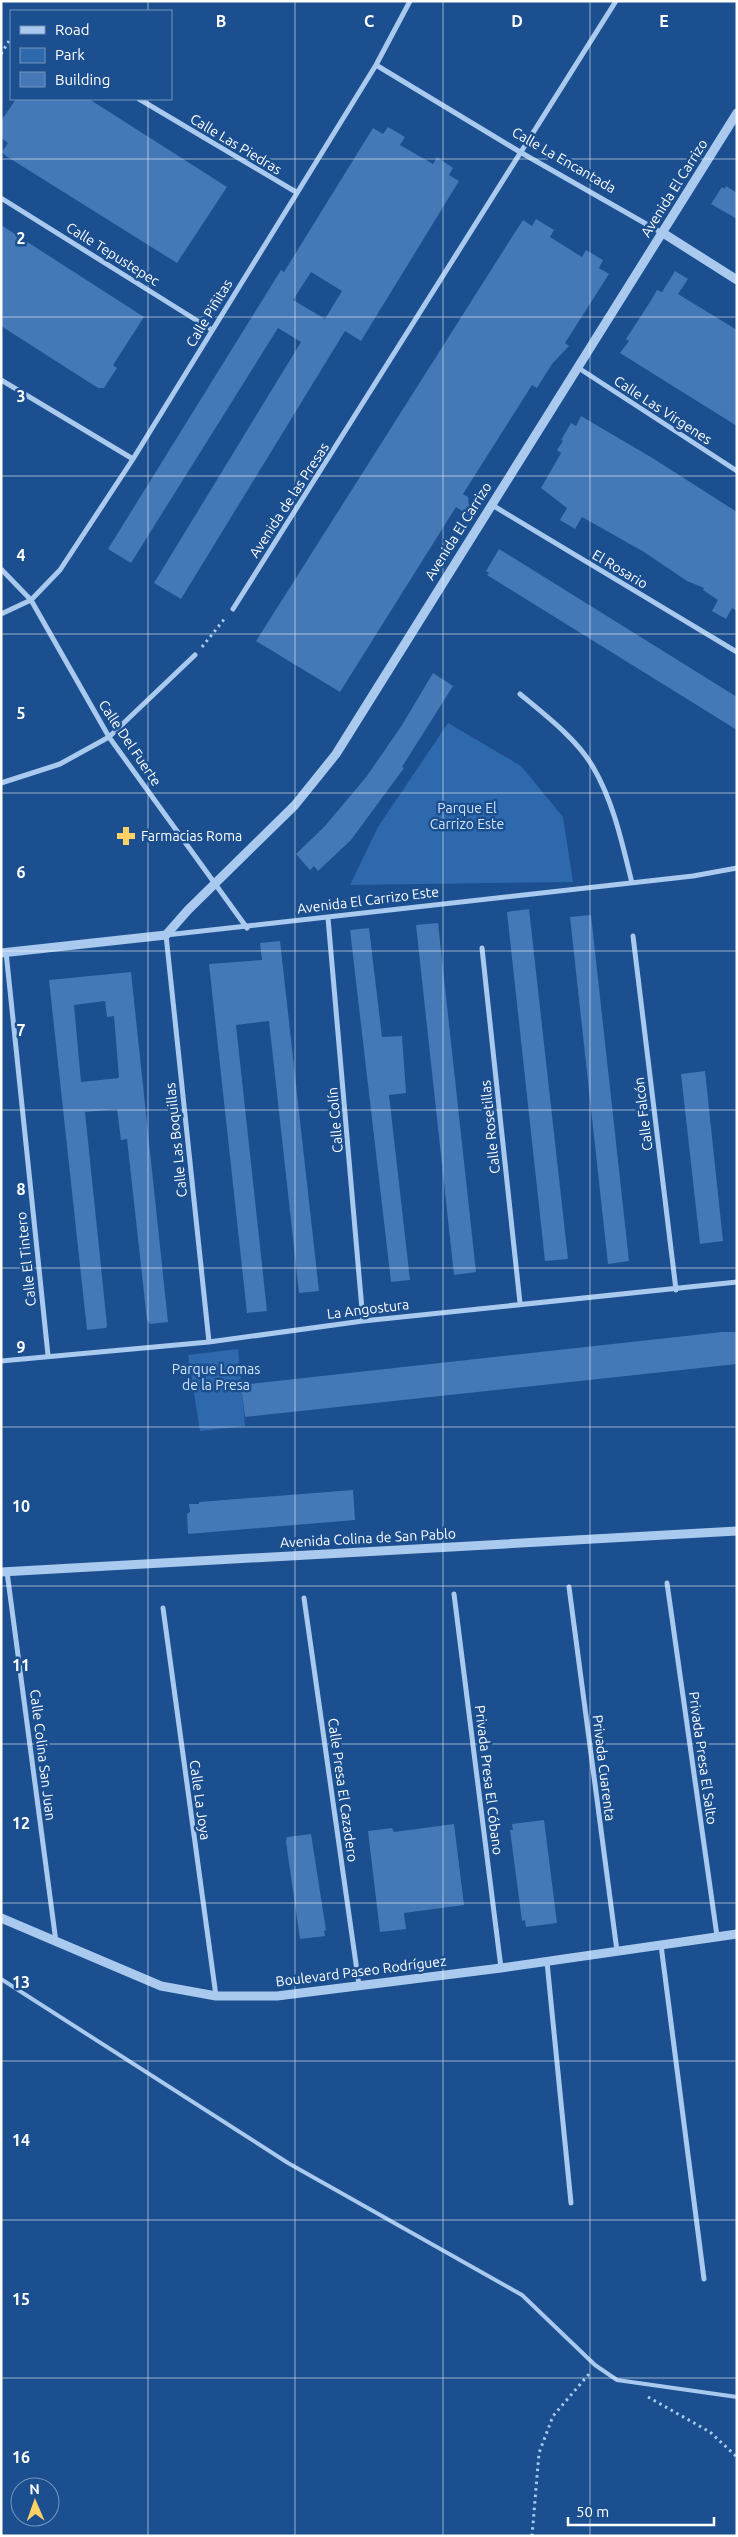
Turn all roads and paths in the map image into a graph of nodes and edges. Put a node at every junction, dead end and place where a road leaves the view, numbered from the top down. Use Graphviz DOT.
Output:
graph roads {
  1 [pos="410,1"];
  2 [pos="616,1"];
  3 [pos="9,41"];
  4 [pos="1,54"];
  5 [pos="376,65"];
  6 [pos="141,100"];
  7 [pos="737,113"];
  8 [pos="520,152"];
  9 [pos="296,192"];
  10 [pos="1,198"];
  11 [pos="663,233"];
  12 [pos="737,280"];
  13 [pos="212,330"];
  14 [pos="577,367"];
  15 [pos="1,380"];
  16 [pos="133,460"];
  17 [pos="737,471"];
  18 [pos="491,504"];
  19 [pos="1,569"];
  20 [pos="31,600"];
  21 [pos="233,609"];
  22 [pos="1,614"];
  23 [pos="737,652"];
  24 [pos="195,656"];
  25 [pos="520,694"];
  26 [pos="109,737"];
  27 [pos="1,783"];
  28 [pos="737,868"];
  29 [pos="632,884"];
  30 [pos="216,885"];
  31 [pos="328,918"];
  32 [pos="246,928"];
  33 [pos="166,935"];
  34 [pos="633,936"];
  35 [pos="482,948"];
  36 [pos="4,952"];
  37 [pos="737,1282"];
  38 [pos="676,1290"];
  39 [pos="520,1303"];
  40 [pos="363,1321"];
  41 [pos="209,1342"];
  42 [pos="48,1355"];
  43 [pos="1,1361"];
  44 [pos="737,1531"];
  45 [pos="4,1572"];
  46 [pos="667,1583"];
  47 [pos="569,1587"];
  48 [pos="454,1594"];
  49 [pos="304,1598"];
  50 [pos="163,1608"];
  51 [pos="1,1918"];
  52 [pos="737,1934"];
  53 [pos="717,1936"];
  54 [pos="56,1942"];
  55 [pos="661,1945"];
  56 [pos="617,1951"];
  57 [pos="547,1962"];
  58 [pos="501,1968"];
  59 [pos="1,1979"];
  60 [pos="359,1985"];
  61 [pos="216,1996"];
  62 [pos="571,2203"];
  63 [pos="704,2279"];
  64 [pos="596,2365"];
  65 [pos="643,2394"];
  66 [pos="737,2397"];
  67 [pos="737,2457"];
  68 [pos="532,2536"];
  1 -- 5 [label="street, Calle Piñitas"];
  2 -- 8 [label="street, Avenida de las Presas"];
  3 -- 4 [label="path"];
  5 -- 8 [label="street, Calle La Encantada"];
  5 -- 9 [label="street, Calle Piñitas"];
  6 -- 9 [label="street, Calle Las Piedras"];
  7 -- 11 [label="street, Avenida El Carrizo"];
  8 -- 11 [label="street, Calle La Encantada"];
  8 -- 21 [label="street, Avenida de las Presas"];
  9 -- 13 [label="street, Calle Piñitas"];
  10 -- 13 [label="street, Calle Tepustepec"];
  11 -- 12 [label="street, Calle La Encantada"];
  11 -- 14 [label="street, Avenida El Carrizo"];
  13 -- 16 [label="street, Calle Piñitas"];
  14 -- 17 [label="street, Calle Las Virgenes"];
  14 -- 18 [label="street, Avenida El Carrizo"];
  15 -- 16 [label="street"];
  16 -- 20 [label="street, Calle Piñitas"];
  18 -- 23 [label="street, El Rosario"];
  18 -- 30 [label="street, Avenida El Carrizo"];
  19 -- 20 [label="street, Calle Del Fuerte"];
  20 -- 22 [label="street, Calle Piñitas"];
  20 -- 26 [label="street, Calle Del Fuerte"];
  21 -- 24 [label="path"];
  24 -- 26 [label="street"];
  25 -- 29 [label="street"];
  26 -- 27 [label="street"];
  26 -- 30 [label="street, Calle Del Fuerte"];
  28 -- 29 [label="street, Avenida El Carrizo Este"];
  29 -- 31 [label="street, Avenida El Carrizo Este"];
  30 -- 32 [label="street, Calle Del Fuerte"];
  30 -- 33 [label="street, Avenida El Carrizo"];
  31 -- 32 [label="street, Avenida El Carrizo Este"];
  31 -- 40 [label="street, Calle Colín"];
  32 -- 33 [label="street, Avenida El Carrizo Este"];
  33 -- 36 [label="street, Avenida El Carrizo Este"];
  33 -- 41 [label="street, Calle Las Boquillas"];
  34 -- 38 [label="street, Calle Falcón"];
  35 -- 39 [label="street, Calle Rosetillas"];
  36 -- 42 [label="street, Calle El Tintero"];
  37 -- 38 [label="street, La Angostura"];
  38 -- 39 [label="street, La Angostura"];
  39 -- 40 [label="street, La Angostura"];
  40 -- 41 [label="street, La Angostura"];
  41 -- 42 [label="street, La Angostura"];
  42 -- 43 [label="street, La Angostura"];
  44 -- 45 [label="street, Avenida Colina de San Pablo"];
  45 -- 54 [label="street, Calle Colina San Juan"];
  46 -- 53 [label="street, Privada Presa El Salto"];
  47 -- 56 [label="street, Privada Cuarenta"];
  48 -- 58 [label="street, Privada Presa El Cóbano"];
  49 -- 60 [label="street, Calle Presa El Cazadero"];
  50 -- 61 [label="street, Calle La Joya"];
  51 -- 54 [label="street, Boulevard Paseo Rodríguez"];
  52 -- 53 [label="street, Boulevard Paseo Rodríguez"];
  53 -- 55 [label="street, Boulevard Paseo Rodríguez"];
  54 -- 61 [label="street, Boulevard Paseo Rodríguez"];
  55 -- 56 [label="street, Boulevard Paseo Rodríguez"];
  55 -- 63 [label="street"];
  56 -- 57 [label="street, Boulevard Paseo Rodríguez"];
  57 -- 58 [label="street, Boulevard Paseo Rodríguez"];
  57 -- 62 [label="street"];
  58 -- 60 [label="street, Boulevard Paseo Rodríguez"];
  59 -- 64 [label="lane"];
  60 -- 61 [label="street, Boulevard Paseo Rodríguez"];
  64 -- 66 [label="lane"];
  64 -- 68 [label="path"];
  65 -- 67 [label="path"];
}
